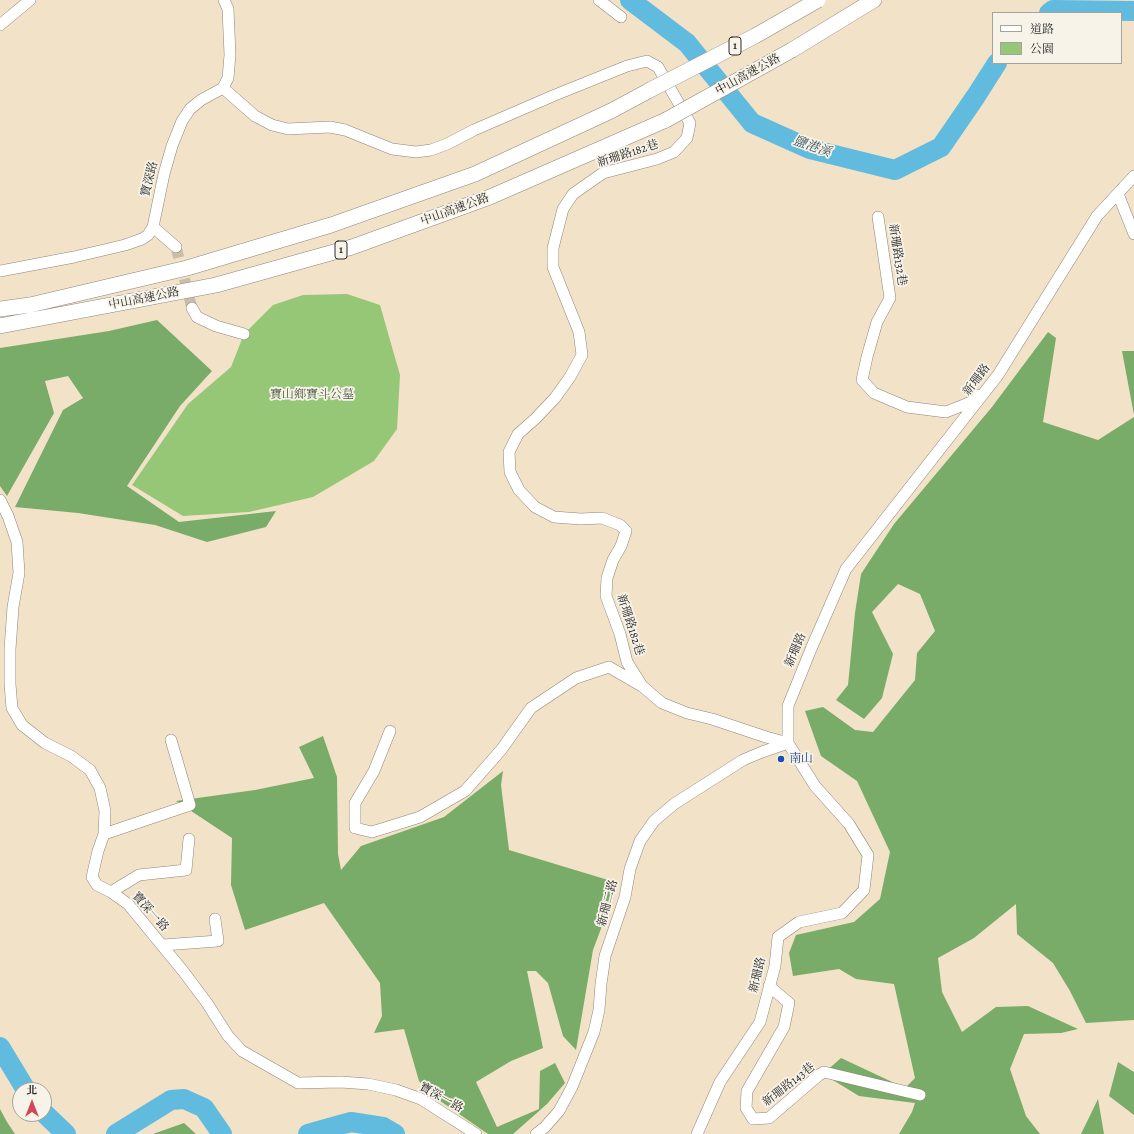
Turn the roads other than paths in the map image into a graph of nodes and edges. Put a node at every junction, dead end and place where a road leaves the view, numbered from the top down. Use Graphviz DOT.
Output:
graph roads {
  1 [pos="30,0"];
  2 [pos="224,0"];
  3 [pos="599,0"];
  4 [pos="818,0"];
  5 [pos="874,0"];
  6 [pos="621,17"];
  7 [pos="0,25"];
  8 [pos="224,88"];
  9 [pos="1134,176"];
  10 [pos="1118,194"];
  11 [pos="878,217"];
  12 [pos="153,227"];
  13 [pos="1134,234"];
  14 [pos="176,247"];
  15 [pos="0,271"];
  16 [pos="192,308"];
  17 [pos="0,309"];
  18 [pos="0,326"];
  19 [pos="244,334"];
  20 [pos="1007,360"];
  21 [pos="0,500"];
  22 [pos="642,686"];
  23 [pos="390,730"];
  24 [pos="172,740"];
  25 [pos="788,743"];
  26 [pos="104,834"];
  27 [pos="189,839"];
  28 [pos="111,892"];
  29 [pos="215,919"];
  30 [pos="163,945"];
  31 [pos="770,986"];
  32 [pos="920,1095"];
  33 [pos="476,1134"];
  34 [pos="536,1134"];
  35 [pos="697,1134"];
  1 -- 7 [label="street"];
  2 -- 8 [label="street"];
  3 -- 6 [label="street"];
  4 -- 17 [label="highway, 中山高速公路 / 1, bridge"];
  5 -- 18 [label="highway, 中山高速公路 / 1, bridge"];
  8 -- 12 [label="street, 寶深路"];
  8 -- 22 [label="street, 新珊路182巷"];
  9 -- 10 [label="street, 新珊路"];
  10 -- 13 [label="street"];
  10 -- 20 [label="street, 新珊路"];
  11 -- 20 [label="street, 新珊路132巷"];
  12 -- 14 [label="street"];
  12 -- 15 [label="street"];
  16 -- 19 [label="street"];
  20 -- 25 [label="street, 新珊路"];
  21 -- 26 [label="street, 寶深一路"];
  22 -- 23 [label="street, 新珊路182巷"];
  22 -- 25 [label="street, 新珊路182巷"];
  24 -- 26 [label="street"];
  25 -- 31 [label="street, 新珊路"];
  25 -- 34 [label="street, 新珊二路"];
  26 -- 28 [label="street, 寶深一路"];
  27 -- 28 [label="street"];
  28 -- 30 [label="street, 寶深一路"];
  29 -- 30 [label="street"];
  30 -- 33 [label="street, 寶深一路"];
  31 -- 32 [label="street, 新珊路143巷"];
  31 -- 35 [label="street, 新珊路"];
}
